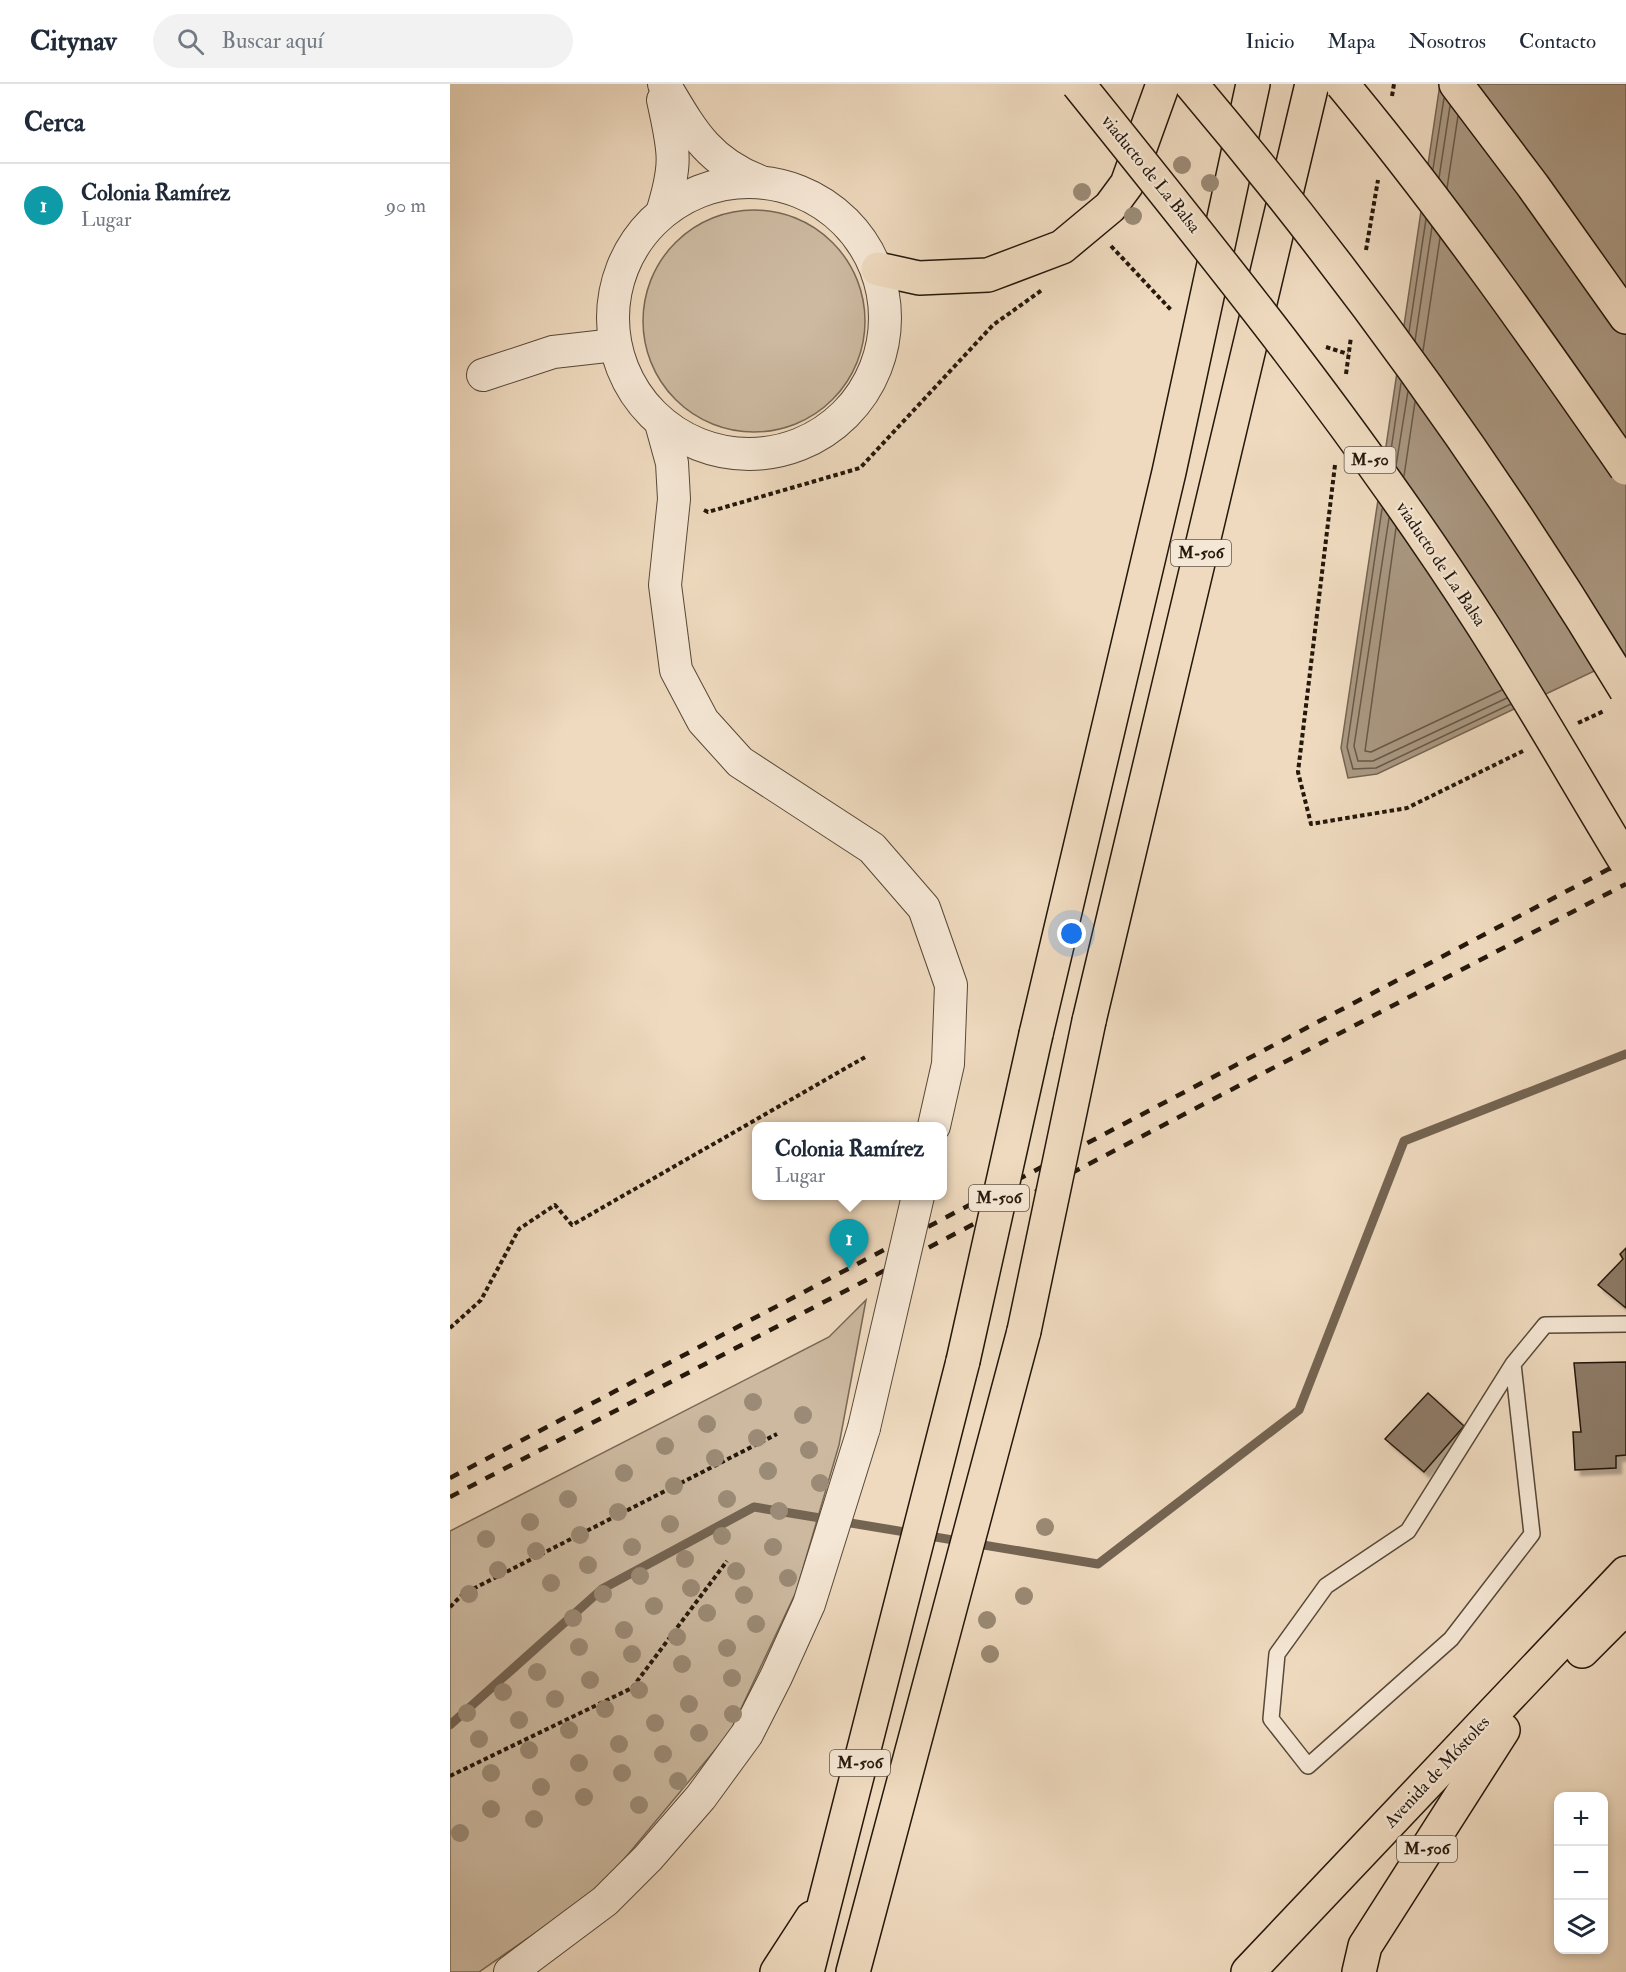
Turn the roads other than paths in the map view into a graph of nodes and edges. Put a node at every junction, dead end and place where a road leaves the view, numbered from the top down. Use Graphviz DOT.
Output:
graph roads {
  1 [pos="662,84"];
  2 [pos="1078,84"];
  3 [pos="1162,84"];
  4 [pos="1191,84"];
  5 [pos="1253,84"];
  6 [pos="1312,84"];
  7 [pos="1342,84"];
  8 [pos="1456,84"];
  9 [pos="762,182"];
  10 [pos="662,213"];
  11 [pos="878,269"];
  12 [pos="1626,317"];
  13 [pos="615,345"];
  14 [pos="483,375"];
  15 [pos="661,423"];
  16 [pos="1626,468"];
  17 [pos="1616,700"];
  18 [pos="1626,862"];
  19 [pos="935,1122"];
  20 [pos="917,1200"];
  21 [pos="1626,1324"];
  22 [pos="1513,1364"];
  23 [pos="1626,1573"];
  24 [pos="1626,1607"];
  25 [pos="1503,1730"];
  26 [pos="827,1893"];
  27 [pos="510,1972"];
  28 [pos="777,1972"];
  29 [pos="807,1972"];
  30 [pos="853,1972"];
  31 [pos="1248,1972"];
  32 [pos="1260,1972"];
  33 [pos="1359,1972"];
  1 -- 9 [label="street"];
  1 -- 10 [label="street"];
  2 -- 18 [label="main road, viaducto de La Balsa / M-50, bridge"];
  3 -- 11 [label="main road"];
  4 -- 17 [label="main road, bridge"];
  5 -- 26 [label="main road, M-506, bridge"];
  6 -- 30 [label="main road, M-506, bridge"];
  7 -- 16 [label="main road, bridge"];
  8 -- 12 [label="main road"];
  9 -- 10 [label="street"];
  9 -- 11 [label="street"];
  10 -- 13 [label="street"];
  11 -- 15 [label="street"];
  13 -- 14 [label="street"];
  13 -- 15 [label="street"];
  15 -- 19 [label="street"];
  20 -- 27 [label="street, bridge"];
  21 -- 22 [label="lane"];
  22 -- 22 [label="lane"];
  23 -- 31 [label="main road, Avenida de Móstoles"];
  24 -- 25 [label="main road, Avenida de Móstoles"];
  25 -- 32 [label="main road, Avenida de Móstoles"];
  25 -- 33 [label="main road, M-506"];
  26 -- 28 [label="main road"];
  26 -- 29 [label="main road, M-506"];
}
